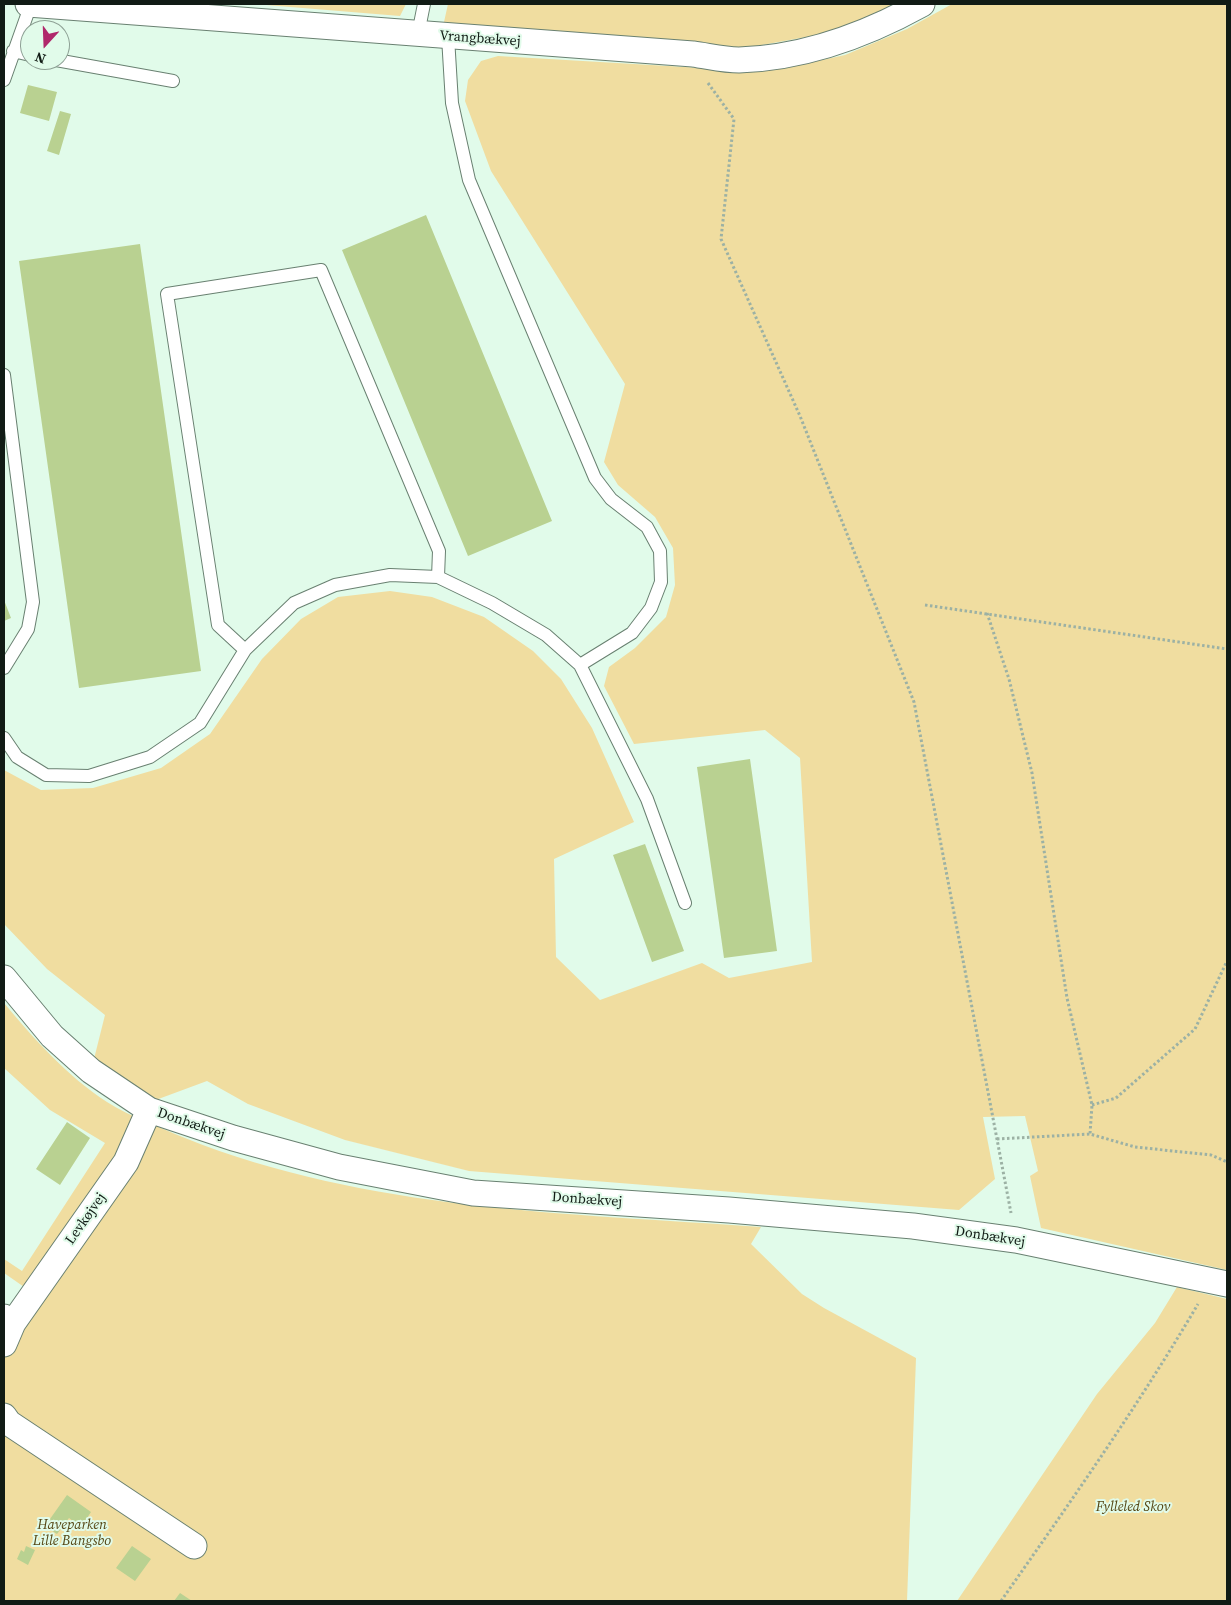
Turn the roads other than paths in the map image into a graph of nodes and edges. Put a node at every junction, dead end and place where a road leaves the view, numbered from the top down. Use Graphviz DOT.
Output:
graph roads {
  1 [pos="30,4"];
  2 [pos="424,4"];
  3 [pos="922,4"];
  4 [pos="418,34"];
  5 [pos="448,37"];
  6 [pos="13,52"];
  7 [pos="20,53"];
  8 [pos="70,63"];
  9 [pos="4,80"];
  10 [pos="173,81"];
  11 [pos="4,375"];
  12 [pos="438,577"];
  13 [pos="245,650"];
  14 [pos="580,665"];
  15 [pos="4,668"];
  16 [pos="4,738"];
  17 [pos="685,904"];
  18 [pos="4,978"];
  19 [pos="149,1110"];
  20 [pos="1219,1282"];
  21 [pos="7,1328"];
  22 [pos="4,1416"];
  23 [pos="194,1546"];
  1 -- 4 [label="street, Vrangbækvej"];
  1 -- 6 [label="lane"];
  2 -- 4 [label="lane"];
  3 -- 5 [label="street, Vrangbækvej"];
  4 -- 5 [label="street, Vrangbækvej"];
  5 -- 14 [label="lane"];
  6 -- 7 [label="lane"];
  6 -- 9 [label="lane"];
  8 -- 10 [label="lane"];
  11 -- 15 [label="lane"];
  12 -- 13 [label="lane"];
  12 -- 13 [label="lane"];
  12 -- 14 [label="lane"];
  13 -- 16 [label="lane"];
  14 -- 17 [label="lane"];
  18 -- 19 [label="street, Donbækvej"];
  19 -- 20 [label="street, Donbækvej"];
  19 -- 21 [label="street, Levkøjvej"];
  22 -- 23 [label="street"];
}
